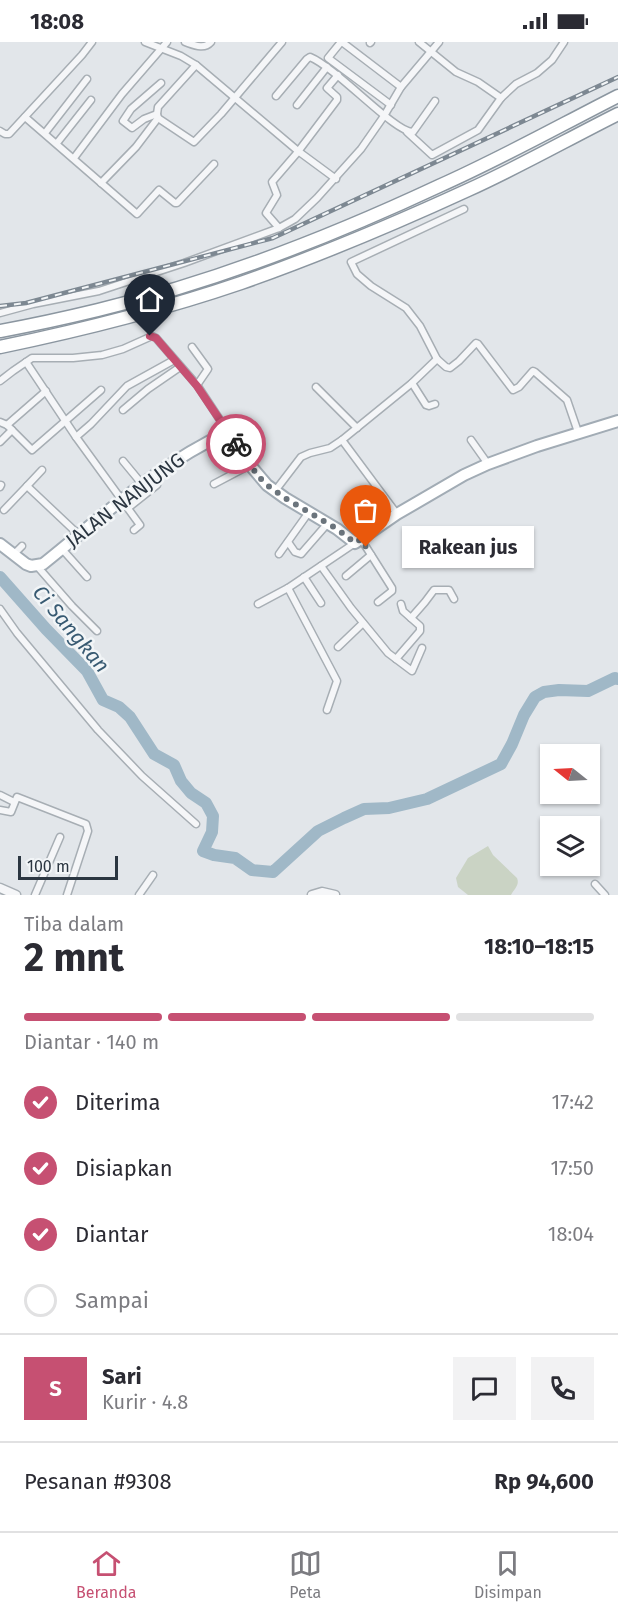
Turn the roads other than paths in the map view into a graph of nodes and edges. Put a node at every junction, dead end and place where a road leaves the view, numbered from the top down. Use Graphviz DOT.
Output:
graph roads {
  1 [pos="92,42"];
  2 [pos="145,42"];
  3 [pos="167,42"];
  4 [pos="185,42"];
  5 [pos="211,42"];
  6 [pos="282,42"];
  7 [pos="342,42"];
  8 [pos="419,42"];
  9 [pos="439,42"];
  10 [pos="564,42"];
  11 [pos="162,48"];
  12 [pos="430,52"];
  13 [pos="196,65"];
  14 [pos="327,66"];
  15 [pos="342,75"];
  16 [pos="87,79"];
  17 [pos="161,83"];
  18 [pos="401,87"];
  19 [pos="276,96"];
  20 [pos="618,96"];
  21 [pos="235,98"];
  22 [pos="501,98"];
  23 [pos="91,100"];
  24 [pos="435,101"];
  25 [pos="297,105"];
  26 [pos="390,105"];
  27 [pos="618,114"];
  28 [pos="157,116"];
  29 [pos="384,116"];
  30 [pos="25,117"];
  31 [pos="0,131"];
  32 [pos="407,132"];
  33 [pos="45,133"];
  34 [pos="57,143"];
  35 [pos="298,152"];
  36 [pos="74,158"];
  37 [pos="214,164"];
  38 [pos="336,179"];
  39 [pos="101,183"];
  40 [pos="464,210"];
  41 [pos="279,228"];
  42 [pos="0,314"];
  43 [pos="0,331"];
  44 [pos="0,347"];
  45 [pos="192,347"];
  46 [pos="437,359"];
  47 [pos="174,360"];
  48 [pos="26,362"];
  49 [pos="180,367"];
  50 [pos="0,381"];
  51 [pos="412,383"];
  52 [pos="197,386"];
  53 [pos="316,387"];
  54 [pos="101,390"];
  55 [pos="46,391"];
  56 [pos="435,404"];
  57 [pos="123,410"];
  58 [pos="65,421"];
  59 [pos="618,421"];
  60 [pos="0,422"];
  61 [pos="10,428"];
  62 [pos="357,428"];
  63 [pos="228,432"];
  64 [pos="578,432"];
  65 [pos="76,437"];
  66 [pos="342,440"];
  67 [pos="471,440"];
  68 [pos="0,442"];
  69 [pos="123,461"];
  70 [pos="488,464"];
  71 [pos="250,465"];
  72 [pos="42,470"];
  73 [pos="142,484"];
  74 [pos="214,484"];
  75 [pos="157,485"];
  76 [pos="27,486"];
  77 [pos="275,491"];
  78 [pos="125,503"];
  79 [pos="4,510"];
  80 [pos="309,512"];
  81 [pos="397,514"];
  82 [pos="328,523"];
  83 [pos="134,530"];
  84 [pos="79,536"];
  85 [pos="358,541"];
  86 [pos="288,542"];
  87 [pos="0,544"];
  88 [pos="22,546"];
  89 [pos="62,549"];
  90 [pos="279,554"];
  91 [pos="13,555"];
  92 [pos="371,555"];
  93 [pos="37,566"];
  94 [pos="321,566"];
  95 [pos="346,576"];
  96 [pos="87,577"];
  97 [pos="304,577"];
  98 [pos="288,588"];
  99 [pos="454,599"];
  100 [pos="378,602"];
  101 [pos="321,603"];
  102 [pos="258,604"];
  103 [pos="401,604"];
  104 [pos="0,609"];
  105 [pos="411,618"];
  106 [pos="363,623"];
  107 [pos="97,631"];
  108 [pos="338,647"];
  109 [pos="422,648"];
  110 [pos="396,659"];
  111 [pos="327,710"];
  112 [pos="0,795"];
  113 [pos="14,802"];
  114 [pos="0,810"];
  115 [pos="196,824"];
  116 [pos="60,837"];
  117 [pos="153,875"];
  118 [pos="595,884"];
  119 [pos="0,888"];
  120 [pos="143,894"];
  121 [pos="16,895"];
  122 [pos="35,895"];
  123 [pos="67,895"];
  124 [pos="312,895"];
  125 [pos="335,895"];
  126 [pos="605,895"];
  1 -- 30 [label="street"];
  2 -- 11 [label="street"];
  3 -- 11 [label="street"];
  4 -- 5 [label="street"];
  6 -- 21 [label="street"];
  7 -- 15 [label="street"];
  7 -- 18 [label="street"];
  8 -- 12 [label="street"];
  9 -- 12 [label="street"];
  10 -- 22 [label="street"];
  11 -- 13 [label="street"];
  11 -- 36 [label="street"];
  12 -- 18 [label="street"];
  12 -- 22 [label="street"];
  13 -- 21 [label="street"];
  13 -- 28 [label="street"];
  14 -- 15 [label="street"];
  14 -- 19 [label="street"];
  14 -- 25 [label="street"];
  15 -- 26 [label="street"];
  15 -- 29 [label="street"];
  15 -- 35 [label="street"];
  16 -- 33 [label="street"];
  17 -- 28 [label="street"];
  18 -- 26 [label="street"];
  20 -- 43 [label="highway"];
  21 -- 28 [label="street"];
  21 -- 35 [label="street"];
  22 -- 32 [label="street"];
  23 -- 34 [label="street"];
  24 -- 32 [label="street"];
  26 -- 29 [label="street"];
  27 -- 44 [label="highway"];
  28 -- 39 [label="street"];
  29 -- 32 [label="street"];
  29 -- 38 [label="street"];
  30 -- 31 [label="street"];
  30 -- 33 [label="street"];
  33 -- 34 [label="street"];
  34 -- 36 [label="street"];
  35 -- 38 [label="street"];
  35 -- 41 [label="street"];
  36 -- 39 [label="street"];
  37 -- 39 [label="street"];
  38 -- 41 [label="street"];
  40 -- 46 [label="street"];
  41 -- 42 [label="street"];
  45 -- 52 [label="street"];
  46 -- 51 [label="street"];
  46 -- 64 [label="street"];
  47 -- 48 [label="street"];
  47 -- 49 [label="street"];
  47 -- 65 [label="street"];
  48 -- 50 [label="street"];
  48 -- 55 [label="street"];
  49 -- 52 [label="street"];
  49 -- 57 [label="street"];
  51 -- 56 [label="street"];
  51 -- 62 [label="street"];
  52 -- 63 [label="street"];
  53 -- 62 [label="street"];
  54 -- 58 [label="street"];
  55 -- 58 [label="street"];
  55 -- 61 [label="street"];
  58 -- 61 [label="street"];
  58 -- 65 [label="street"];
  59 -- 64 [label="main road"];
  60 -- 61 [label="street"];
  61 -- 68 [label="street"];
  62 -- 66 [label="street"];
  63 -- 71 [label="main road"];
  63 -- 73 [label="main road, JALAN NANJUNG"];
  64 -- 70 [label="main road"];
  65 -- 78 [label="street"];
  66 -- 77 [label="street"];
  66 -- 81 [label="street"];
  67 -- 70 [label="street"];
  69 -- 73 [label="street"];
  70 -- 81 [label="main road"];
  71 -- 74 [label="street"];
  71 -- 77 [label="main road"];
  72 -- 76 [label="street"];
  73 -- 78 [label="main road, JALAN NANJUNG"];
  75 -- 78 [label="street"];
  76 -- 79 [label="street"];
  76 -- 84 [label="street"];
  77 -- 80 [label="main road"];
  78 -- 83 [label="street"];
  78 -- 84 [label="main road, JALAN NANJUNG"];
  80 -- 82 [label="main road"];
  80 -- 86 [label="street"];
  81 -- 85 [label="main road"];
  82 -- 85 [label="main road"];
  82 -- 86 [label="street"];
  84 -- 89 [label="main road, JALAN NANJUNG"];
  85 -- 92 [label="street"];
  85 -- 94 [label="street"];
  86 -- 90 [label="street"];
  87 -- 91 [label="main road"];
  88 -- 91 [label="street"];
  89 -- 93 [label="main road, JALAN NANJUNG"];
  89 -- 96 [label="street"];
  91 -- 93 [label="main road"];
  92 -- 95 [label="street"];
  92 -- 100 [label="street"];
  93 -- 107 [label="street"];
  94 -- 97 [label="street"];
  94 -- 106 [label="street"];
  97 -- 98 [label="street"];
  97 -- 101 [label="street"];
  98 -- 102 [label="street"];
  98 -- 111 [label="street"];
  99 -- 105 [label="street"];
  103 -- 105 [label="street"];
  104 -- 115 [label="street"];
  105 -- 110 [label="street"];
  106 -- 108 [label="street"];
  106 -- 110 [label="street"];
  109 -- 110 [label="street"];
  112 -- 113 [label="street"];
  113 -- 114 [label="street"];
  113 -- 123 [label="street"];
  116 -- 122 [label="street"];
  117 -- 120 [label="street"];
  118 -- 126 [label="street"];
  119 -- 121 [label="street"];
  124 -- 125 [label="street"];
}
